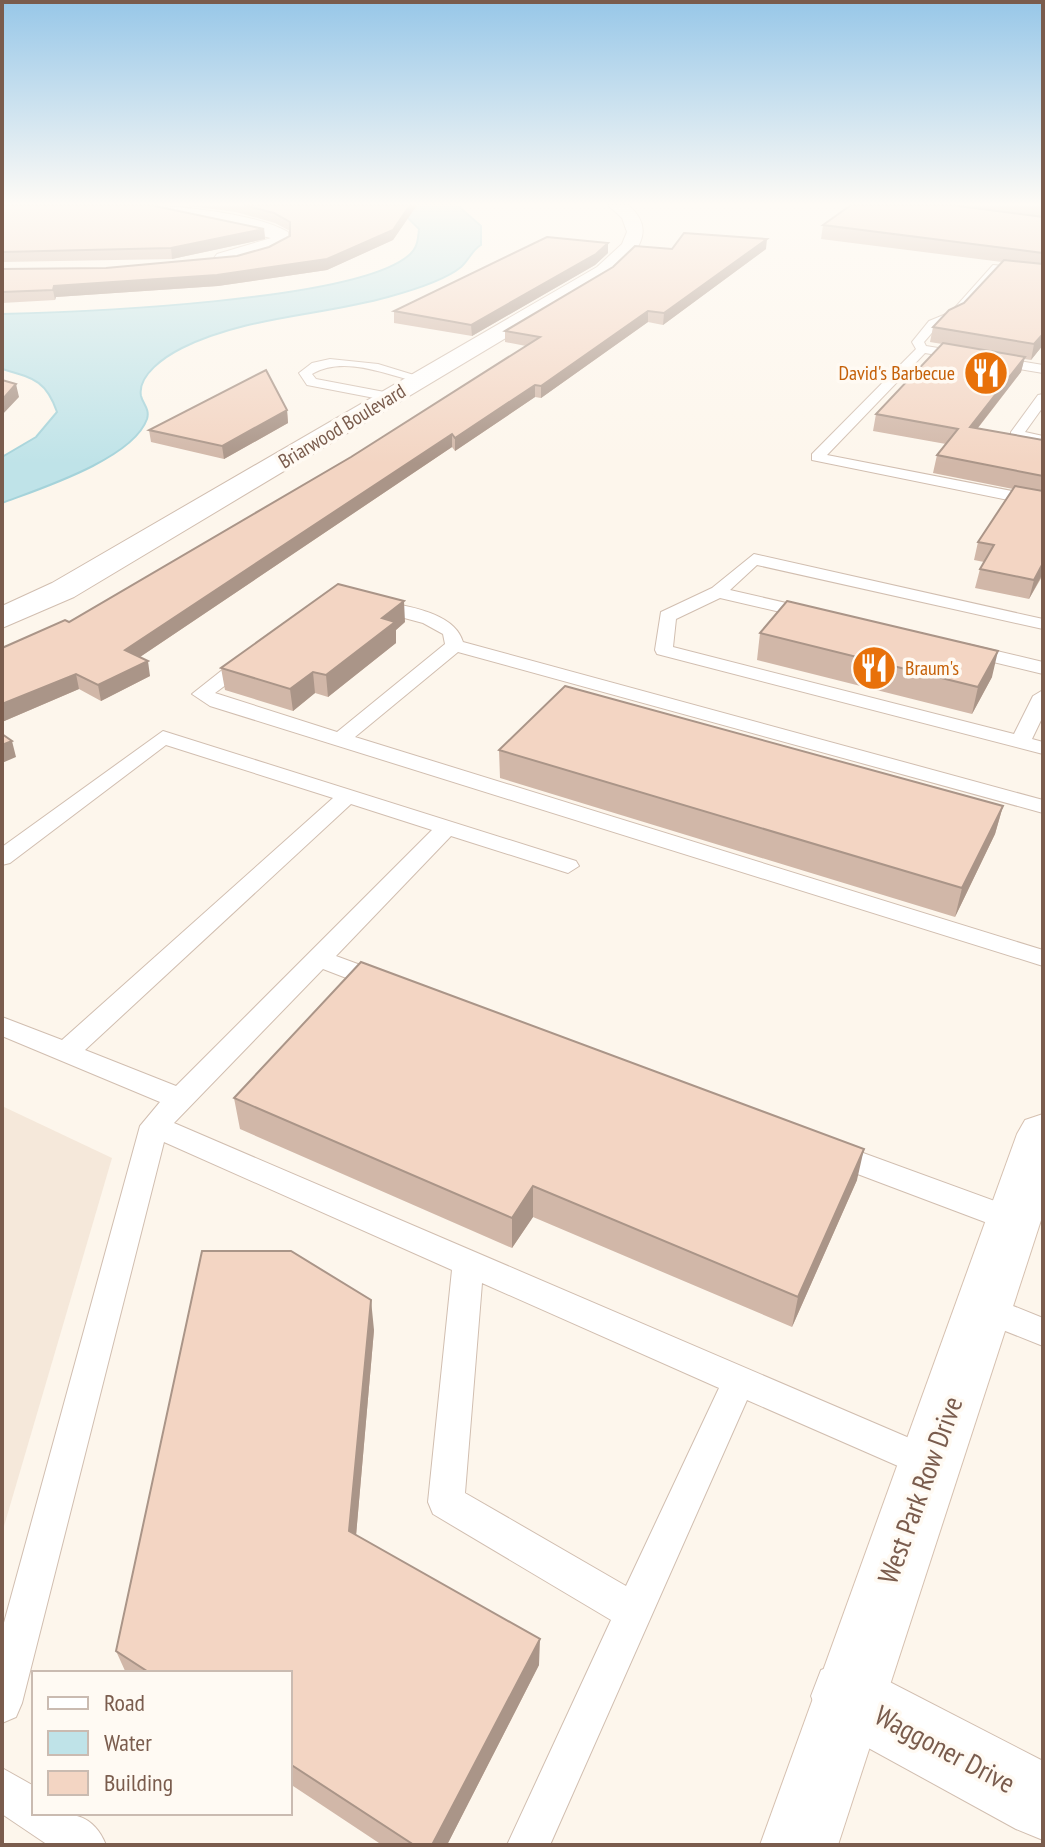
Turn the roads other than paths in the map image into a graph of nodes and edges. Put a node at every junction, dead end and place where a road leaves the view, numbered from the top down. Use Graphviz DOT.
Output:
graph roads {
  1 [pos="570,291"];
  2 [pos="975,291"];
  3 [pos="922,349"];
  4 [pos="1043,369"];
  5 [pos="421,379"];
  6 [pos="390,397"];
  7 [pos="1043,398"];
  8 [pos="1043,440"];
  9 [pos="961,501"];
  10 [pos="1043,502"];
  11 [pos="1043,517"];
  12 [pos="718,592"];
  13 [pos="353,598"];
  14 [pos="2,618"];
  15 [pos="842,621"];
  16 [pos="1043,624"];
  17 [pos="455,645"];
  18 [pos="950,646"];
  19 [pos="264,648"];
  20 [pos="1043,668"];
  21 [pos="1043,696"];
  22 [pos="340,739"];
  23 [pos="1020,742"];
  24 [pos="1043,748"];
  25 [pos="348,796"];
  26 [pos="1043,807"];
  27 [pos="447,828"];
  28 [pos="2,858"];
  29 [pos="568,866"];
  30 [pos="318,958"];
  31 [pos="1043,958"];
  32 [pos="407,991"];
  33 [pos="2,1026"];
  34 [pos="66,1052"];
  35 [pos="180,1099"];
  36 [pos="154,1126"];
  37 [pos="1043,1134"];
  38 [pos="805,1142"];
  39 [pos="1014,1221"];
  40 [pos="468,1263"];
  41 [pos="986,1309"];
  42 [pos="1043,1332"];
  43 [pos="739,1380"];
  44 [pos="930,1464"];
  45 [pos="634,1612"];
  46 [pos="847,1696"];
  47 [pos="2,1703"];
  48 [pos="2,1789"];
  49 [pos="1043,1802"];
  50 [pos="32,1809"];
  51 [pos="40,1815"];
  52 [pos="85,1845"];
  53 [pos="528,1845"];
  54 [pos="799,1845"];
  1 -- 5 [label="street, Briarwood Boulevard"];
  2 -- 3 [label="lane"];
  3 -- 4 [label="lane"];
  3 -- 10 [label="lane"];
  5 -- 6 [label="street, Briarwood Boulevard"];
  5 -- 6 [label="lane"];
  6 -- 14 [label="street, Briarwood Boulevard"];
  7 -- 8 [label="lane"];
  9 -- 11 [label="lane"];
  12 -- 15 [label="lane"];
  12 -- 16 [label="lane"];
  12 -- 23 [label="lane"];
  13 -- 17 [label="lane"];
  17 -- 22 [label="lane"];
  17 -- 26 [label="lane"];
  18 -- 20 [label="lane"];
  19 -- 22 [label="lane"];
  21 -- 23 [label="lane"];
  22 -- 31 [label="lane"];
  23 -- 24 [label="lane"];
  25 -- 27 [label="lane"];
  25 -- 28 [label="lane"];
  25 -- 34 [label="lane"];
  27 -- 29 [label="lane"];
  27 -- 30 [label="lane"];
  30 -- 32 [label="lane"];
  30 -- 35 [label="lane"];
  33 -- 34 [label="lane"];
  34 -- 35 [label="lane"];
  35 -- 36 [label="lane"];
  36 -- 40 [label="lane"];
  36 -- 47 [label="lane"];
  37 -- 39 [label="street, West Park Row Drive"];
  38 -- 39 [label="lane"];
  39 -- 41 [label="street, West Park Row Drive"];
  40 -- 43 [label="lane"];
  40 -- 45 [label="lane"];
  41 -- 42 [label="lane"];
  41 -- 44 [label="street, West Park Row Drive"];
  43 -- 44 [label="lane"];
  43 -- 45 [label="lane"];
  44 -- 46 [label="street, West Park Row Drive"];
  45 -- 53 [label="lane"];
  46 -- 49 [label="street, Waggoner Drive"];
  46 -- 54 [label="street, West Park Row Drive"];
  48 -- 50 [label="lane"];
  51 -- 52 [label="lane"];
}
